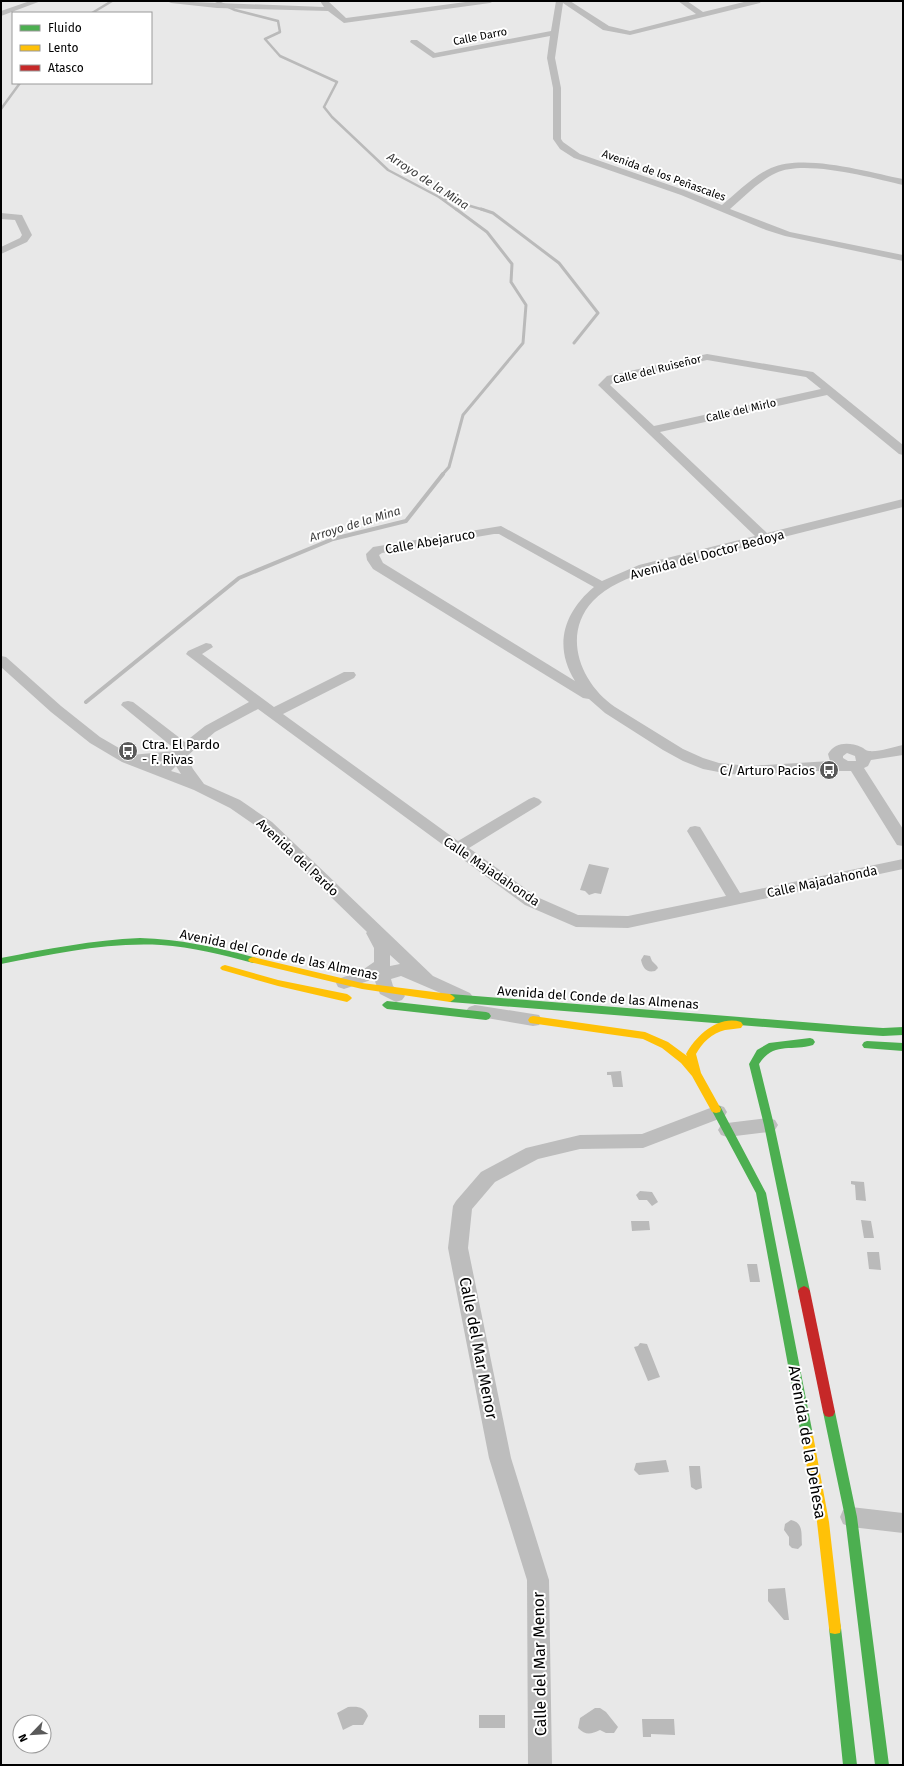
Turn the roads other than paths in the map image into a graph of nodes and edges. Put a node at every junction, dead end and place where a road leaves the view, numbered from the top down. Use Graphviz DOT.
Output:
graph roads {
  1 [pos="37,1"];
  2 [pos="171,1"];
  3 [pos="324,1"];
  4 [pos="463,1"];
  5 [pos="490,1"];
  6 [pos="560,1"];
  7 [pos="565,1"];
  8 [pos="682,1"];
  9 [pos="757,1"];
  10 [pos="471,4"];
  11 [pos="330,9"];
  12 [pos="1,14"];
  13 [pos="702,15"];
  14 [pos="554,33"];
  15 [pos="414,42"];
  16 [pos="903,182"];
  17 [pos="724,209"];
  18 [pos="1,216"];
  19 [pos="1,251"];
  20 [pos="903,258"];
  21 [pos="829,391"];
  22 [pos="653,430"];
  23 [pos="903,451"];
  24 [pos="903,503"];
  25 [pos="764,538"];
  26 [pos="602,587"];
  27 [pos="206,647"];
  28 [pos="570,658"];
  29 [pos="1,660"];
  30 [pos="537,664"];
  31 [pos="348,675"];
  32 [pos="259,703"];
  33 [pos="600,703"];
  34 [pos="128,704"];
  35 [pos="273,713"];
  36 [pos="903,750"];
  37 [pos="838,751"];
  38 [pos="182,752"];
  39 [pos="127,759"];
  40 [pos="855,763"];
  41 [pos="800,767"];
  42 [pos="160,773"];
  43 [pos="199,787"];
  44 [pos="534,802"];
  45 [pos="695,831"];
  46 [pos="903,841"];
  47 [pos="458,848"];
  48 [pos="903,864"];
  49 [pos="736,900"];
  50 [pos="369,925"];
  51 [pos="66,948"];
  52 [pos="149,951"];
  53 [pos="1,961"];
  54 [pos="217,966"];
  55 [pos="427,980"];
  56 [pos="344,983"];
  57 [pos="382,984"];
  58 [pos="354,999"];
  59 [pos="470,1000"];
  60 [pos="533,1020"];
  61 [pos="650,1028"];
  62 [pos="853,1030"];
  63 [pos="697,1031"];
  64 [pos="903,1031"];
  65 [pos="712,1032"];
  66 [pos="735,1034"];
  67 [pos="765,1037"];
  68 [pos="855,1044"];
  69 [pos="903,1048"];
  70 [pos="696,1073"];
  71 [pos="723,1121"];
  72 [pos="769,1125"];
  73 [pos="851,1517"];
  74 [pos="903,1523"];
  75 [pos="540,1765"];
  76 [pos="850,1765"];
  77 [pos="882,1765"];
  1 -- 12 [label="street"];
  2 -- 11 [label="street"];
  3 -- 11 [label="street"];
  4 -- 10 [label="street"];
  5 -- 10 [label="street"];
  6 -- 14 [label="street, Avenida de los Peñascales"];
  7 -- 13 [label="street"];
  8 -- 13 [label="street"];
  9 -- 13 [label="street"];
  10 -- 11 [label="street"];
  14 -- 15 [label="street, Calle Darro"];
  14 -- 17 [label="street, Avenida de los Peñascales"];
  16 -- 17 [label="street"];
  17 -- 20 [label="street, Avenida de los Peñascales"];
  18 -- 19 [label="street"];
  21 -- 22 [label="street, Calle del Mirlo"];
  21 -- 22 [label="street, Calle del Ruiseñor"];
  21 -- 23 [label="street, Calle del Ruiseñor"];
  22 -- 25 [label="street, Calle del Ruiseñor"];
  24 -- 25 [label="street, Avenida del Doctor Bedoya"];
  25 -- 26 [label="street, Avenida del Doctor Bedoya"];
  26 -- 28 [label="street, Avenida del Doctor Bedoya"];
  26 -- 30 [label="street, Calle Abejaruco"];
  27 -- 32 [label="street, Calle Majadahonda"];
  28 -- 30 [label="street"];
  28 -- 33 [label="street, Avenida del Doctor Bedoya"];
  29 -- 39 [label="street, Avenida del Pardo"];
  30 -- 33 [label="street, Calle Abejaruco"];
  31 -- 35 [label="street"];
  32 -- 35 [label="street, Calle Majadahonda"];
  32 -- 38 [label="street"];
  33 -- 41 [label="street, Avenida del Doctor Bedoya"];
  34 -- 38 [label="street"];
  35 -- 47 [label="street, Calle Majadahonda"];
  36 -- 40 [label="street, Avenida del Doctor Bedoya"];
  37 -- 40 [label="street"];
  37 -- 40 [label="street"];
  37 -- 41 [label="street, Avenida del Doctor Bedoya"];
  38 -- 39 [label="street"];
  38 -- 42 [label="street"];
  38 -- 43 [label="street, Avenida del Pardo"];
  39 -- 42 [label="street, Avenida del Pardo"];
  40 -- 41 [label="street, Avenida del Doctor Bedoya"];
  40 -- 46 [label="street"];
  42 -- 43 [label="street, Avenida del Pardo"];
  43 -- 50 [label="street, Avenida del Pardo"];
  44 -- 47 [label="street"];
  45 -- 49 [label="street"];
  47 -- 49 [label="street, Calle Majadahonda"];
  48 -- 49 [label="street, Calle Majadahonda"];
  50 -- 55 [label="street, Avenida del Pardo"];
  50 -- 57 [label="street"];
  51 -- 52 [label="street"];
  51 -- 53 [label="street"];
  51 -- 56 [label="street, Avenida del Conde de las Almenas"];
  54 -- 58 [label="street, Avenida del Conde de las Almenas"];
  55 -- 57 [label="street"];
  55 -- 59 [label="street"];
  56 -- 57 [label="street, Avenida del Conde de las Almenas"];
  56 -- 57 [label="street"];
  57 -- 59 [label="street, Avenida del Conde de las Almenas"];
  57 -- 60 [label="street"];
  59 -- 62 [label="street, Avenida del Conde de las Almenas"];
  60 -- 61 [label="street, Avenida del Conde de las Almenas"];
  60 -- 70 [label="street, Avenida de la Dehesa"];
  62 -- 64 [label="street"];
  62 -- 65 [label="street, Avenida del Conde de las Almenas"];
  63 -- 65 [label="street, Avenida del Conde de las Almenas"];
  65 -- 66 [label="street, Avenida del Conde de las Almenas"];
  65 -- 70 [label="street, Avenida de la Dehesa"];
  67 -- 72 [label="street, Avenida de la Dehesa"];
  68 -- 69 [label="street"];
  70 -- 71 [label="street, Avenida de la Dehesa"];
  71 -- 72 [label="street"];
  71 -- 75 [label="street, Calle del Mar Menor"];
  71 -- 76 [label="street, Avenida de la Dehesa"];
  72 -- 73 [label="street, Avenida de la Dehesa"];
  73 -- 74 [label="street"];
  73 -- 77 [label="street, Avenida de la Dehesa"];
}
